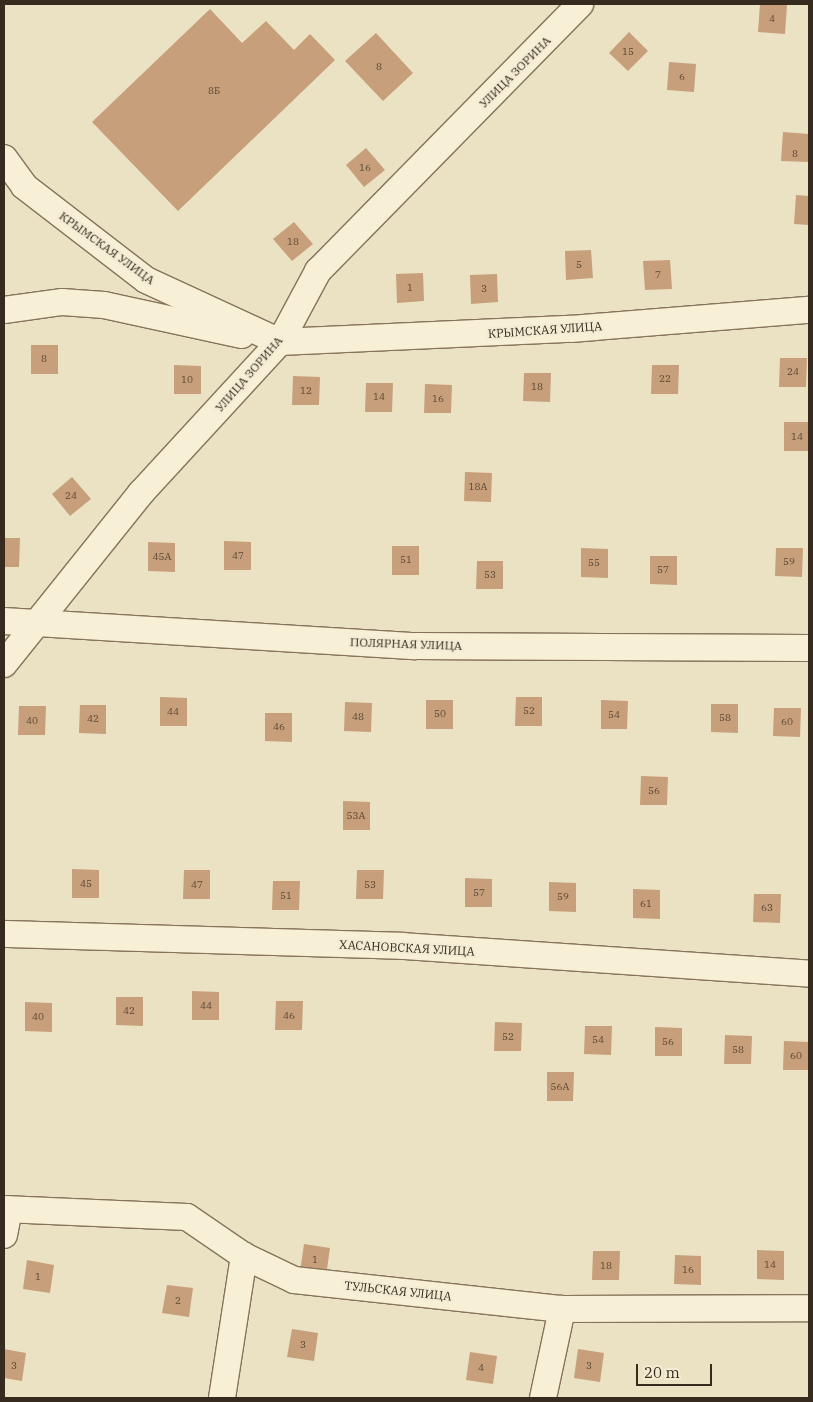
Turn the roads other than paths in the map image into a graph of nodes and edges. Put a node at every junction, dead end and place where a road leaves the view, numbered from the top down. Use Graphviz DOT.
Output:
graph roads {
  1 [pos="580,4"];
  2 [pos="4,158"];
  3 [pos="4,310"];
  4 [pos="809,310"];
  5 [pos="280,342"];
  6 [pos="4,621"];
  7 [pos="40,621"];
  8 [pos="809,648"];
  9 [pos="4,664"];
  10 [pos="4,934"];
  11 [pos="809,974"];
  12 [pos="6,1209"];
  13 [pos="4,1234"];
  14 [pos="244,1256"];
  15 [pos="809,1308"];
  16 [pos="562,1309"];
  17 [pos="222,1398"];
  18 [pos="543,1398"];
  1 -- 5 [label="street, УЛИЦА ЗОРИНА"];
  2 -- 5 [label="street, КРЫМСКАЯ УЛИЦА"];
  3 -- 5 [label="street, КРЫМСКАЯ УЛИЦА"];
  4 -- 5 [label="street, КРЫМСКАЯ УЛИЦА"];
  5 -- 7 [label="street, УЛИЦА ЗОРИНА"];
  6 -- 7 [label="street, ПОЛЯРНАЯ УЛИЦА"];
  7 -- 8 [label="street, ПОЛЯРНАЯ УЛИЦА"];
  7 -- 9 [label="street, УЛИЦА ЗОРИНА"];
  10 -- 11 [label="street, ХАСАНОВСКАЯ УЛИЦА"];
  12 -- 13 [label="street"];
  12 -- 14 [label="street, ТУЛЬСКАЯ УЛИЦА"];
  14 -- 16 [label="street, ТУЛЬСКАЯ УЛИЦА"];
  14 -- 17 [label="street"];
  15 -- 16 [label="street, ТУЛЬСКАЯ УЛИЦА"];
  16 -- 18 [label="street"];
}
